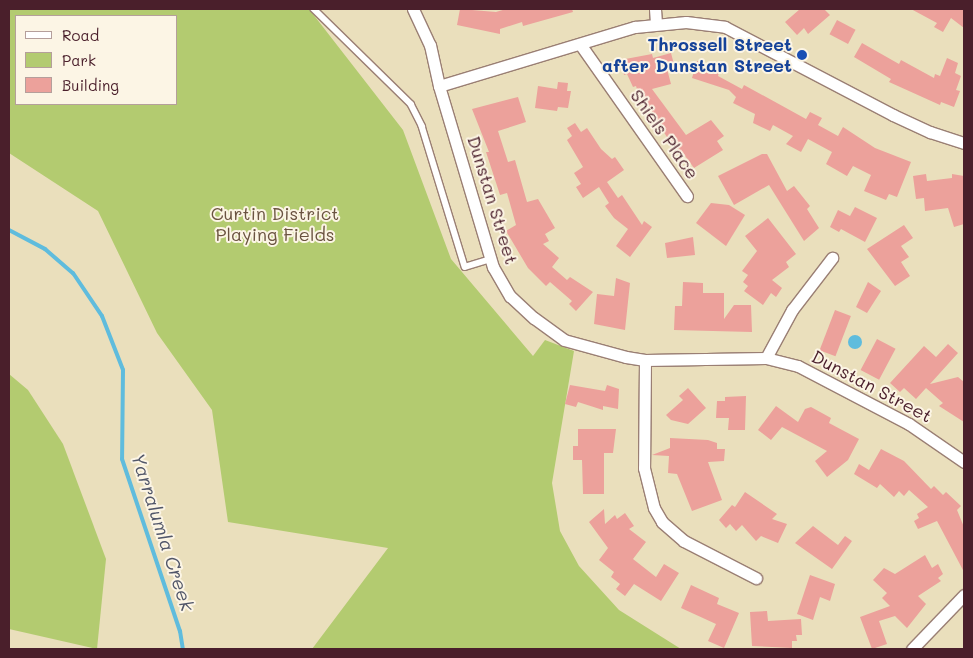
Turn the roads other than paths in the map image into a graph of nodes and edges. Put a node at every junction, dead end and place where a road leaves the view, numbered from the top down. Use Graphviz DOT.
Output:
graph roads {
  1 [pos="314,9"];
  2 [pos="413,9"];
  3 [pos="655,9"];
  4 [pos="656,22"];
  5 [pos="580,44"];
  6 [pos="439,86"];
  7 [pos="964,143"];
  8 [pos="687,196"];
  9 [pos="832,258"];
  10 [pos="491,259"];
  11 [pos="766,358"];
  12 [pos="645,360"];
  13 [pos="964,462"];
  14 [pos="756,578"];
  15 [pos="964,595"];
  16 [pos="912,649"];
  1 -- 10 [label="lane"];
  2 -- 6 [label="street, Dunstan Street"];
  3 -- 4 [label="street"];
  4 -- 5 [label="street"];
  4 -- 7 [label="street"];
  5 -- 6 [label="street"];
  5 -- 8 [label="street, Shiels Place"];
  6 -- 10 [label="street, Dunstan Street"];
  9 -- 11 [label="street"];
  10 -- 12 [label="street, Dunstan Street"];
  11 -- 12 [label="street, Dunstan Street"];
  11 -- 13 [label="street, Dunstan Street"];
  12 -- 14 [label="street"];
  15 -- 16 [label="street"];
}
